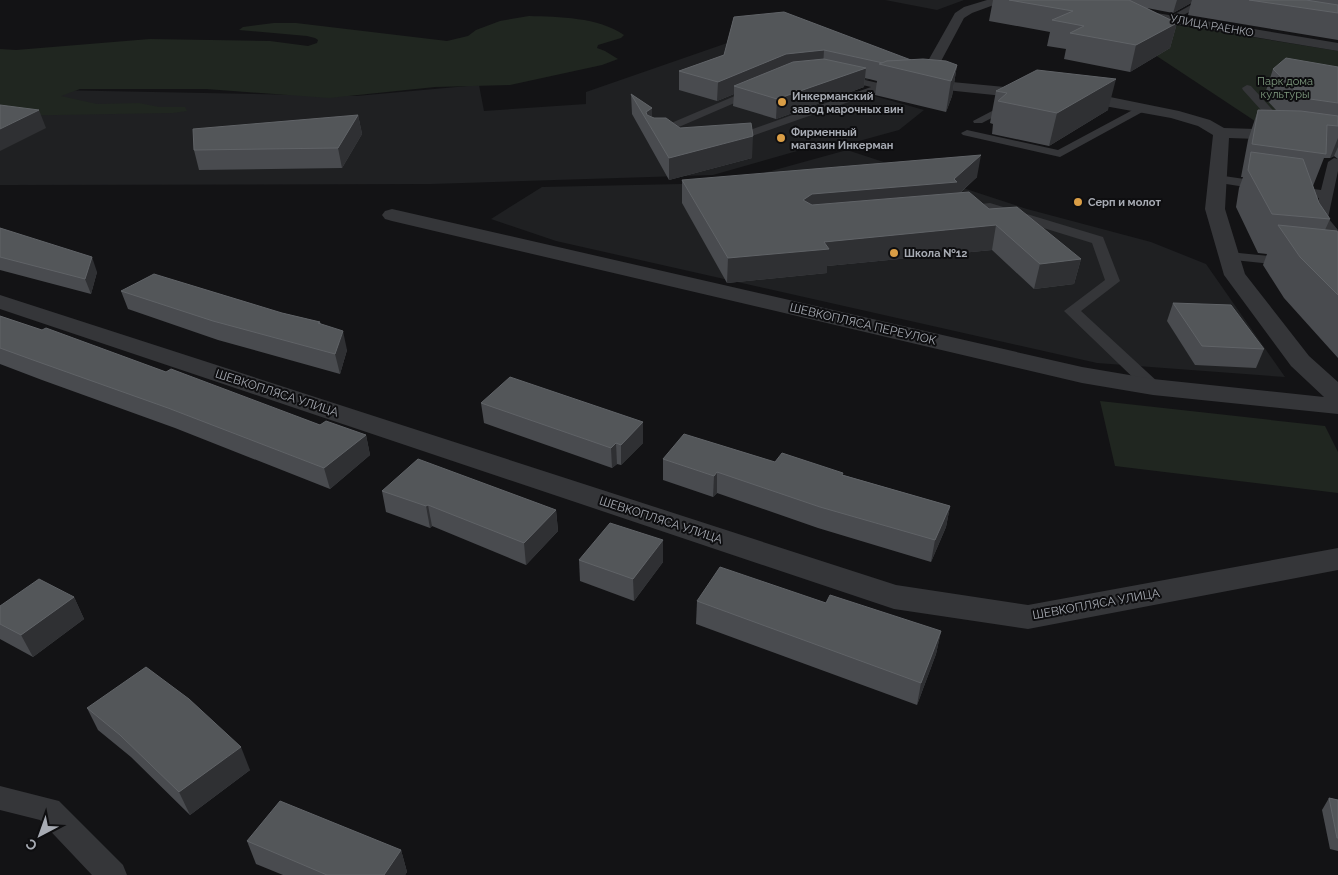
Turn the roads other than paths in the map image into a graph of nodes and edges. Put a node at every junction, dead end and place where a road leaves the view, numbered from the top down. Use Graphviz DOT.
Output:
graph roads {
  1 [pos="998,0"];
  2 [pos="1207,3"];
  3 [pos="1121,11"];
  4 [pos="1170,19"];
  5 [pos="1338,47"];
  6 [pos="832,75"];
  7 [pos="922,84"];
  8 [pos="762,87"];
  9 [pos="882,87"];
  10 [pos="1247,88"];
  11 [pos="1032,93"];
  12 [pos="1142,108"];
  13 [pos="978,121"];
  14 [pos="713,133"];
  15 [pos="967,133"];
  16 [pos="1221,133"];
  17 [pos="683,134"];
  18 [pos="1290,135"];
  19 [pos="1334,140"];
  20 [pos="1336,163"];
  21 [pos="1218,179"];
  22 [pos="1326,195"];
  23 [pos="952,210"];
  24 [pos="392,215"];
  25 [pos="1338,238"];
  26 [pos="1229,256"];
  27 [pos="1338,267"];
  28 [pos="0,302"];
  29 [pos="1333,386"];
  30 [pos="1153,387"];
  31 [pos="1338,406"];
  32 [pos="1338,559"];
  33 [pos="0,798"];
  34 [pos="112,875"];
  1 -- 7 [label="street"];
  2 -- 4 [label="lane"];
  3 -- 4 [label="street, УЛИЦА РАЕНКО"];
  4 -- 5 [label="street, УЛИЦА РАЕНКО"];
  6 -- 9 [label="lane"];
  7 -- 9 [label="lane"];
  7 -- 11 [label="street"];
  8 -- 17 [label="lane"];
  9 -- 14 [label="lane"];
  10 -- 18 [label="lane"];
  11 -- 12 [label="street"];
  11 -- 13 [label="lane"];
  12 -- 15 [label="lane"];
  12 -- 16 [label="street"];
  16 -- 18 [label="street"];
  16 -- 21 [label="street"];
  18 -- 19 [label="street"];
  19 -- 20 [label="lane"];
  20 -- 22 [label="lane"];
  21 -- 22 [label="lane"];
  21 -- 26 [label="street"];
  22 -- 25 [label="lane"];
  23 -- 30 [label="lane"];
  24 -- 30 [label="street, ШЕВКОПЛЯСА ПЕРЕУЛОК"];
  26 -- 27 [label="lane"];
  26 -- 29 [label="street"];
  28 -- 32 [label="street, ШЕВКОПЛЯСА УЛИЦА"];
  30 -- 31 [label="street, ШЕВКОПЛЯСА ПЕРЕУЛОК"];
  33 -- 34 [label="lane"];
}
